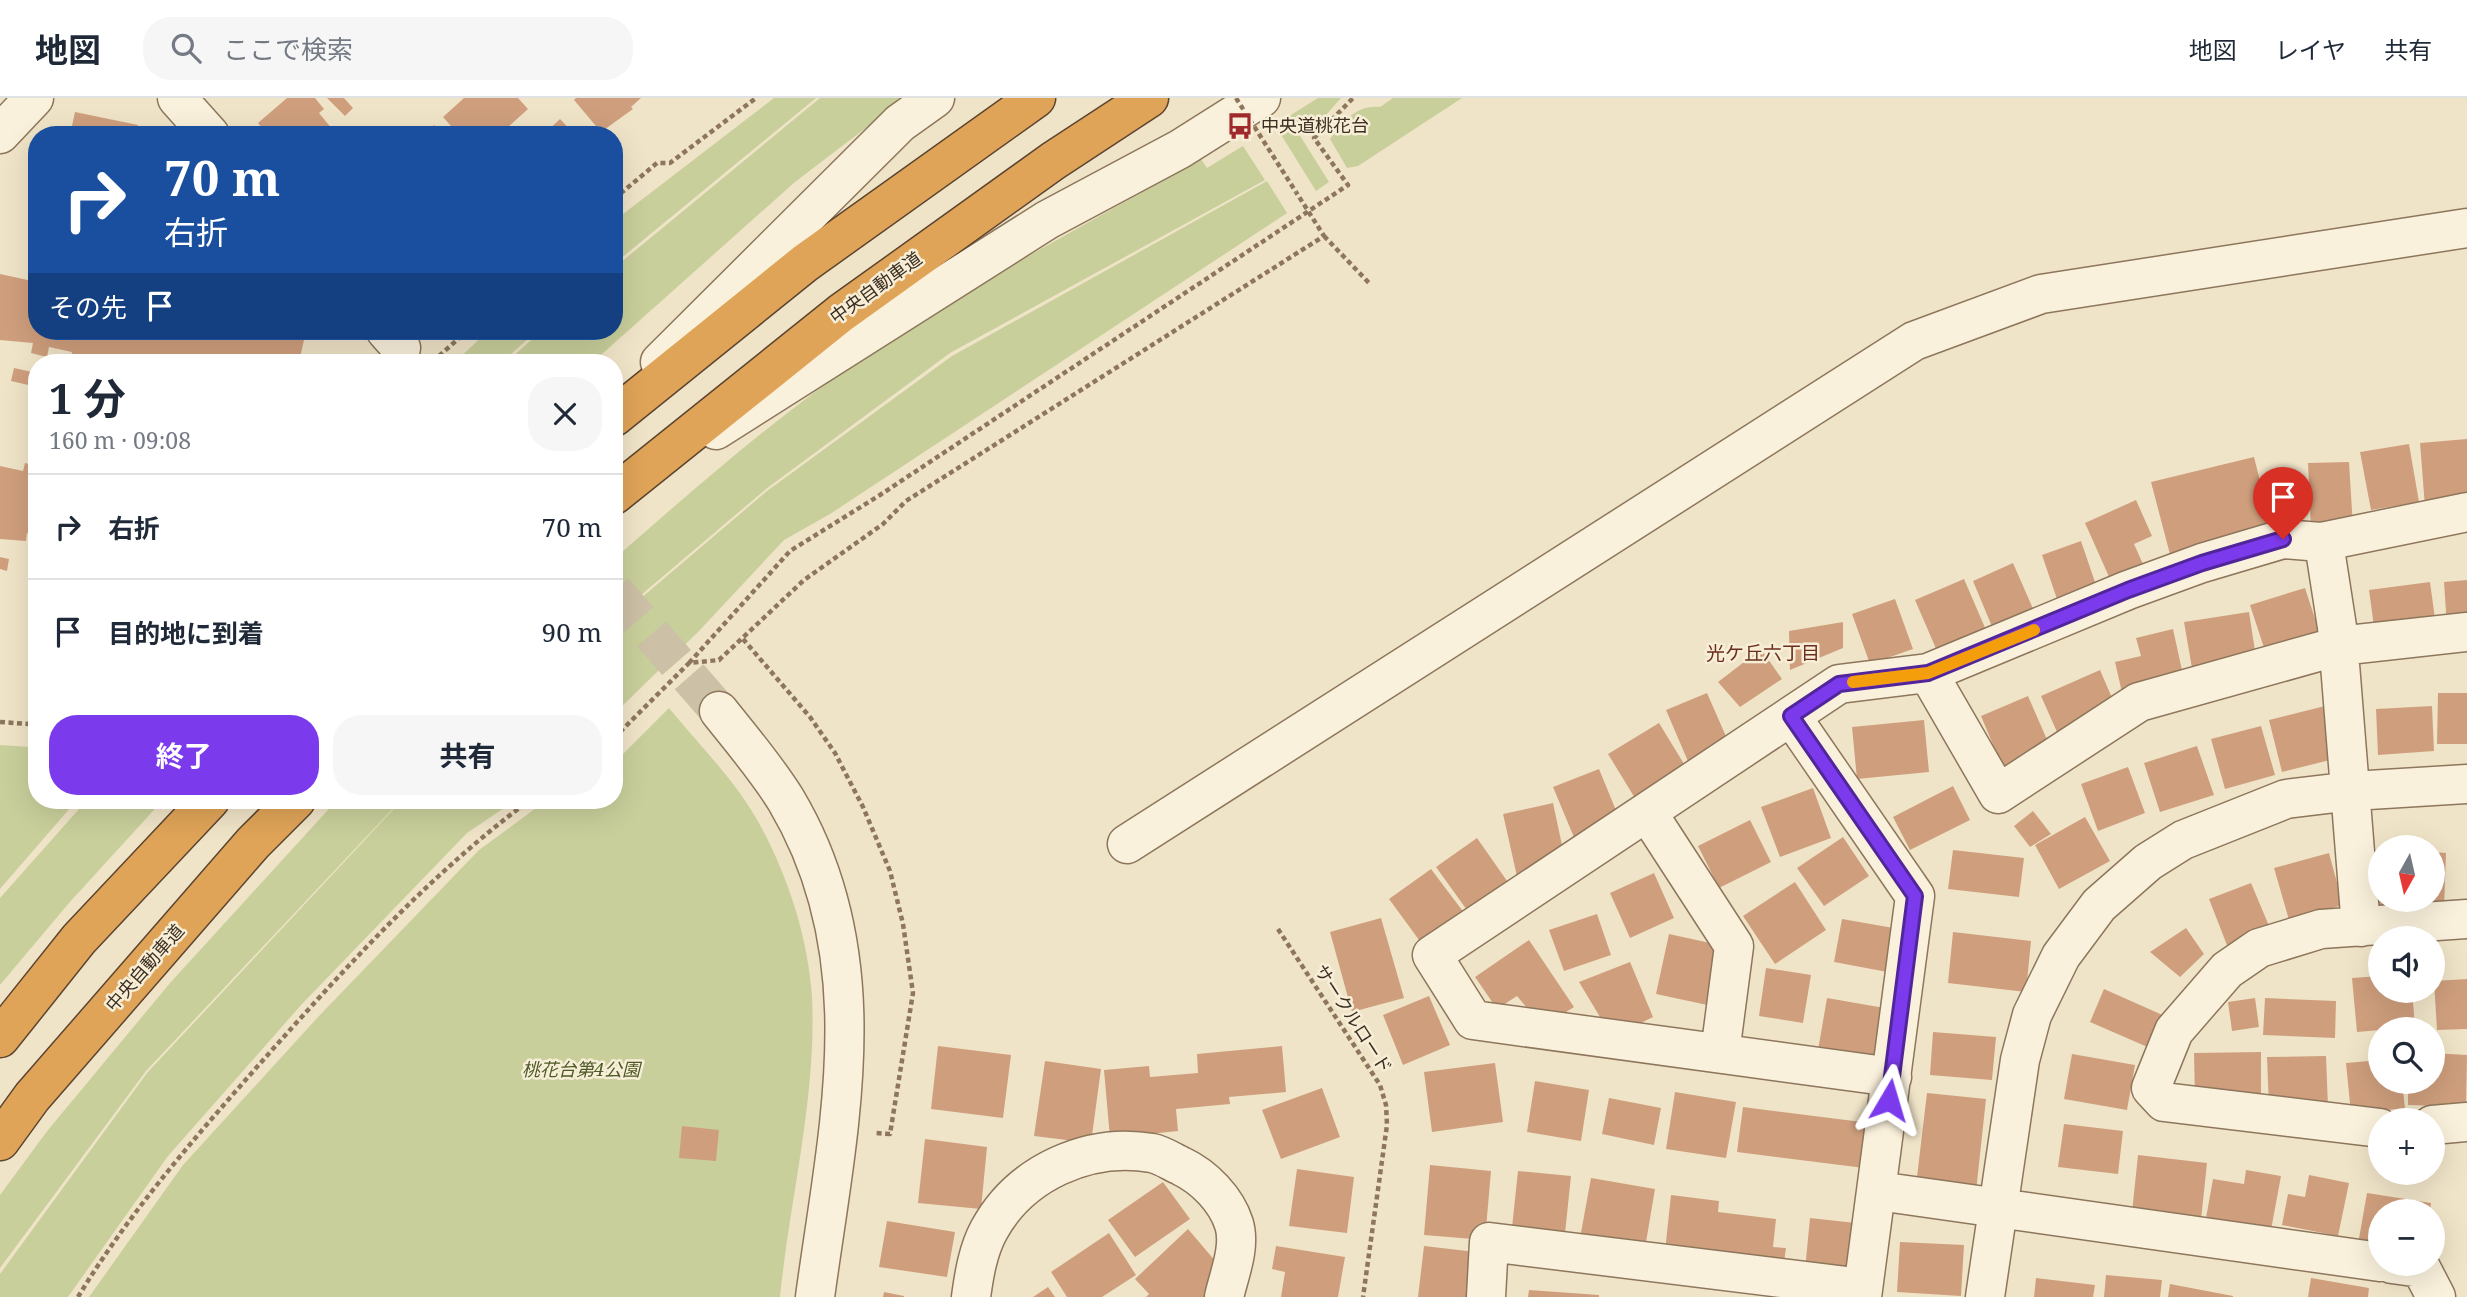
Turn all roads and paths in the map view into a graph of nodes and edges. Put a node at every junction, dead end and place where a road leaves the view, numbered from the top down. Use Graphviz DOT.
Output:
graph roads {
  1 [pos="34,98"];
  2 [pos="177,98"];
  3 [pos="756,98"];
  4 [pos="935,98"];
  5 [pos="1036,98"];
  6 [pos="1149,98"];
  7 [pos="1236,98"];
  8 [pos="1261,98"];
  9 [pos="1353,98"];
  10 [pos="202,126"];
  11 [pos="0,134"];
  12 [pos="623,191"];
  13 [pos="1308,211"];
  14 [pos="2467,228"];
  15 [pos="1324,236"];
  16 [pos="1370,284"];
  17 [pos="433,340"];
  18 [pos="406,347"];
  19 [pos="623,399"];
  20 [pos="623,410"];
  21 [pos="623,488"];
  22 [pos="623,489"];
  23 [pos="2467,512"];
  24 [pos="2321,542"];
  25 [pos="2467,632"];
  26 [pos="2339,646"];
  27 [pos="689,663"];
  28 [pos="1928,673"];
  29 [pos="719,711"];
  30 [pos="1791,716"];
  31 [pos="0,722"];
  32 [pos="28,724"];
  33 [pos="623,729"];
  34 [pos="2467,784"];
  35 [pos="2352,791"];
  36 [pos="202,809"];
  37 [pos="287,809"];
  38 [pos="518,809"];
  39 [pos="1647,812"];
  40 [pos="1127,844"];
  41 [pos="2467,919"];
  42 [pos="2361,927"];
  43 [pos="1278,929"];
  44 [pos="0,1038"];
  45 [pos="1720,1054"];
  46 [pos="1892,1077"];
  47 [pos="2467,1122"];
  48 [pos="2445,1124"];
  49 [pos="2368,1127"];
  50 [pos="0,1141"];
  51 [pos="1878,1191"];
  52 [pos="1997,1209"];
  53 [pos="2368,1260"];
  54 [pos="2425,1276"];
  55 [pos="1682,1282"];
  56 [pos="1863,1292"];
  57 [pos="78,1297"];
  58 [pos="815,1297"];
  59 [pos="971,1297"];
  60 [pos="1224,1297"];
  61 [pos="1363,1297"];
  62 [pos="1486,1297"];
  63 [pos="1985,1297"];
  64 [pos="2436,1297"];
  1 -- 11 [label="street"];
  2 -- 10 [label="street"];
  3 -- 12 [label="path"];
  4 -- 19 [label="street"];
  5 -- 20 [label="highway"];
  6 -- 21 [label="highway, 中央自動車道"];
  7 -- 13 [label="path, bridge"];
  8 -- 22 [label="street"];
  9 -- 13 [label="path"];
  13 -- 15 [label="path"];
  13 -- 27 [label="path"];
  14 -- 40 [label="street"];
  15 -- 16 [label="path"];
  15 -- 27 [label="path"];
  17 -- 18 [label="path"];
  23 -- 24 [label="street"];
  24 -- 26 [label="street"];
  24 -- 28 [label="street"];
  25 -- 26 [label="street"];
  26 -- 28 [label="street"];
  26 -- 35 [label="street"];
  27 -- 33 [label="path"];
  28 -- 30 [label="street"];
  29 -- 58 [label="street"];
  30 -- 39 [label="street"];
  30 -- 46 [label="street"];
  31 -- 32 [label="path"];
  34 -- 35 [label="street"];
  35 -- 42 [label="street"];
  35 -- 52 [label="street"];
  36 -- 44 [label="highway"];
  37 -- 50 [label="highway, 中央自動車道"];
  38 -- 57 [label="path"];
  39 -- 45 [label="street"];
  39 -- 45 [label="street"];
  41 -- 42 [label="street"];
  42 -- 49 [label="street"];
  43 -- 61 [label="path, サークルロード"];
  45 -- 46 [label="street"];
  46 -- 51 [label="street"];
  47 -- 48 [label="street"];
  51 -- 52 [label="street"];
  51 -- 56 [label="street"];
  52 -- 53 [label="street"];
  52 -- 63 [label="street"];
  54 -- 64 [label="street"];
  55 -- 56 [label="street"];
  55 -- 62 [label="street"];
  59 -- 60 [label="street"];
}
